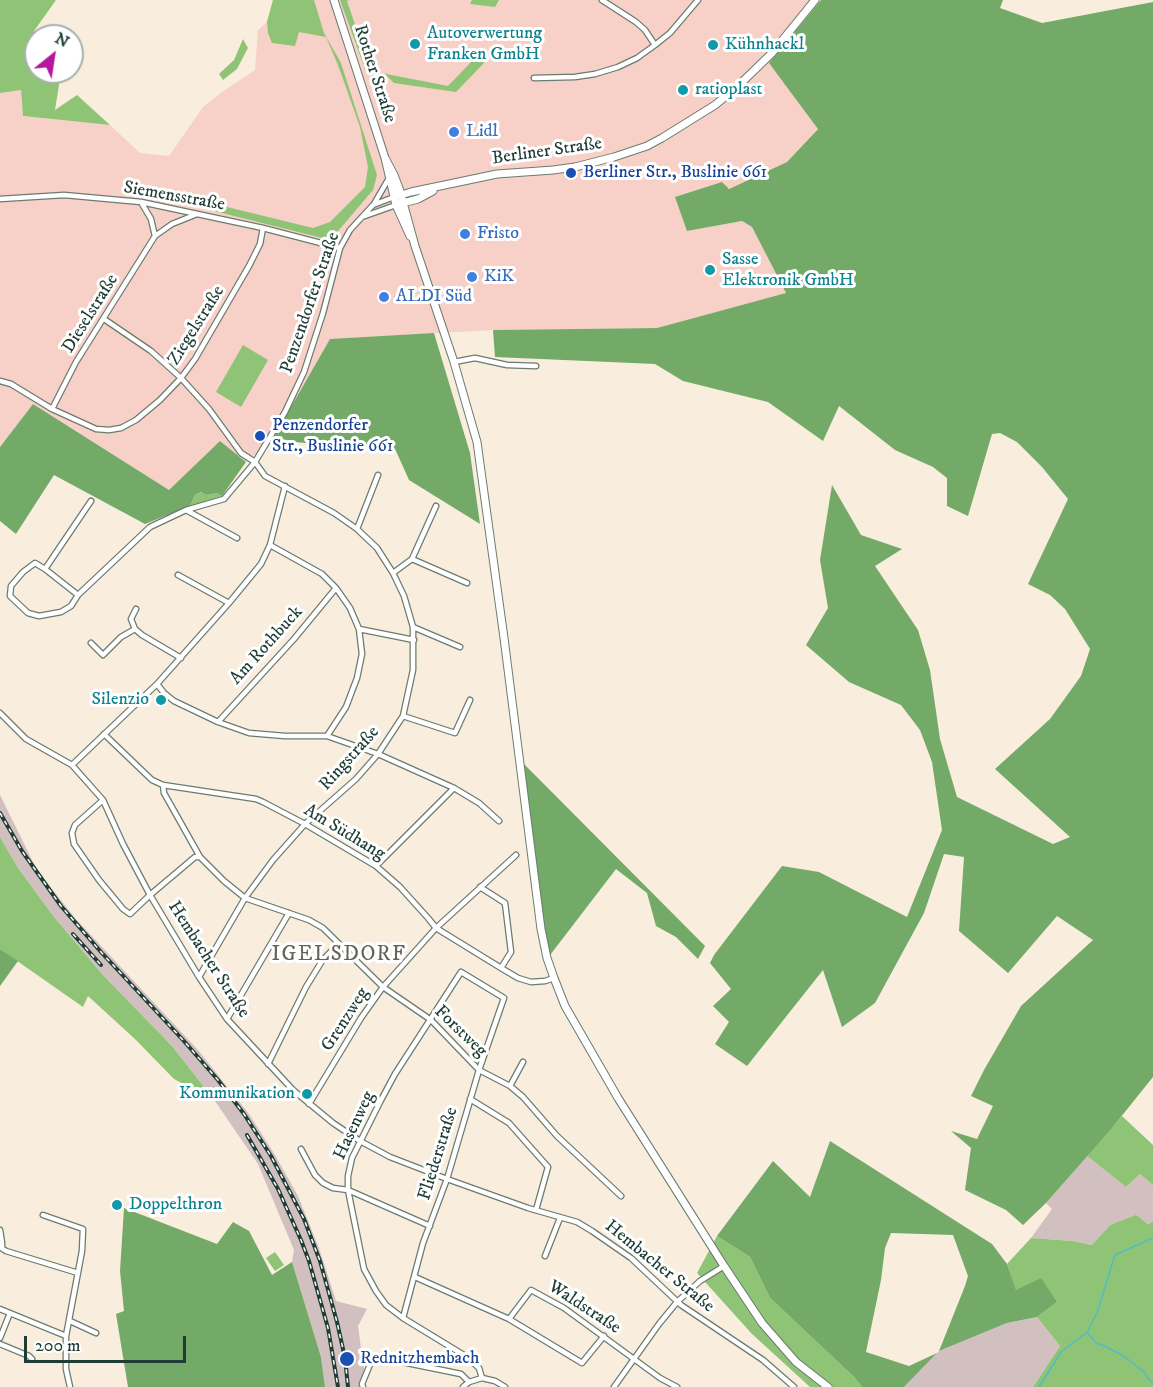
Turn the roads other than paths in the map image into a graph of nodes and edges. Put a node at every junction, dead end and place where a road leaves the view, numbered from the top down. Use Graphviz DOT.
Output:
graph roads {
  1 [pos="333,0"];
  2 [pos="602,0"];
  3 [pos="698,0"];
  4 [pos="815,0"];
  5 [pos="655,45"];
  6 [pos="534,78"];
  7 [pos="385,158"];
  8 [pos="389,178"];
  9 [pos="441,187"];
  10 [pos="398,195"];
  11 [pos="0,199"];
  12 [pos="141,202"];
  13 [pos="400,204"];
  14 [pos="373,205"];
  15 [pos="197,214"];
  16 [pos="360,218"];
  17 [pos="263,228"];
  18 [pos="155,236"];
  19 [pos="340,248"];
  20 [pos="104,319"];
  21 [pos="454,363"];
  22 [pos="536,366"];
  23 [pos="181,378"];
  24 [pos="0,381"];
  25 [pos="52,409"];
  26 [pos="255,462"];
  27 [pos="378,475"];
  28 [pos="285,486"];
  29 [pos="91,501"];
  30 [pos="436,506"];
  31 [pos="186,510"];
  32 [pos="357,529"];
  33 [pos="237,538"];
  34 [pos="270,545"];
  35 [pos="412,559"];
  36 [pos="45,569"];
  37 [pos="393,573"];
  38 [pos="178,575"];
  39 [pos="467,583"];
  40 [pos="336,588"];
  41 [pos="78,595"];
  42 [pos="229,603"];
  43 [pos="136,609"];
  44 [pos="413,627"];
  45 [pos="135,629"];
  46 [pos="359,629"];
  47 [pos="414,640"];
  48 [pos="91,643"];
  49 [pos="460,647"];
  50 [pos="181,658"];
  51 [pos="157,684"];
  52 [pos="470,700"];
  53 [pos="0,713"];
  54 [pos="404,716"];
  55 [pos="218,722"];
  56 [pos="104,734"];
  57 [pos="327,736"];
  58 [pos="378,754"];
  59 [pos="72,765"];
  60 [pos="163,785"];
  61 [pos="453,788"];
  62 [pos="103,800"];
  63 [pos="499,821"];
  64 [pos="306,824"];
  65 [pos="516,855"];
  66 [pos="200,857"];
  67 [pos="376,866"];
  68 [pos="480,887"];
  69 [pos="150,895"];
  70 [pos="245,898"];
  71 [pos="289,913"];
  72 [pos="436,928"];
  73 [pos="338,944"];
  74 [pos="501,968"];
  75 [pos="199,977"];
  76 [pos="554,978"];
  77 [pos="383,987"];
  78 [pos="504,998"];
  79 [pos="227,1019"];
  80 [pos="431,1020"];
  81 [pos="523,1062"];
  82 [pos="268,1064"];
  83 [pos="479,1070"];
  84 [pos="510,1086"];
  85 [pos="470,1099"];
  86 [pos="309,1104"];
  87 [pos="360,1141"];
  88 [pos="301,1149"];
  89 [pos="447,1179"];
  90 [pos="348,1190"];
  91 [pos="621,1196"];
  92 [pos="537,1210"];
  93 [pos="43,1215"];
  94 [pos="560,1218"];
  95 [pos="430,1226"];
  96 [pos="0,1230"];
  97 [pos="1,1247"];
  98 [pos="544,1256"];
  99 [pos="724,1266"];
  100 [pos="78,1273"];
  101 [pos="415,1277"];
  102 [pos="677,1302"];
  103 [pos="0,1309"];
  104 [pos="10,1313"];
  105 [pos="403,1318"];
  106 [pos="508,1319"];
  107 [pos="70,1321"];
  108 [pos="96,1333"];
  109 [pos="66,1336"];
  110 [pos="604,1336"];
  111 [pos="0,1338"];
  112 [pos="0,1344"];
  113 [pos="32,1359"];
  114 [pos="634,1360"];
  115 [pos="482,1378"];
  116 [pos="469,1382"];
  117 [pos="69,1387"];
  118 [pos="363,1387"];
  119 [pos="463,1387"];
  120 [pos="505,1387"];
  121 [pos="614,1387"];
  122 [pos="677,1387"];
  123 [pos="795,1387"];
  124 [pos="828,1387"];
  1 -- 7 [label="main road, Rother Straße"];
  2 -- 5 [label="street"];
  3 -- 5 [label="street"];
  4 -- 9 [label="main road, Berliner Straße"];
  5 -- 6 [label="street"];
  7 -- 8 [label="main road, Rother Straße"];
  7 -- 10 [label="main road, Rother Straße"];
  8 -- 10 [label="main road, Rother Straße"];
  8 -- 14 [label="street, Penzendorfer Straße"];
  9 -- 10 [label="main road, Berliner Straße"];
  9 -- 13 [label="main road, Berliner Straße"];
  10 -- 13 [label="main road"];
  10 -- 14 [label="street, Penzendorfer Straße"];
  11 -- 12 [label="street, Siemensstraße"];
  12 -- 15 [label="street, Siemensstraße"];
  12 -- 18 [label="street"];
  13 -- 16 [label="street, Penzendorfer Straße"];
  13 -- 21 [label="main road"];
  14 -- 16 [label="street, Penzendorfer Straße"];
  15 -- 17 [label="street, Siemensstraße"];
  15 -- 18 [label="street, Dieselstraße"];
  16 -- 19 [label="street, Penzendorfer Straße"];
  17 -- 19 [label="street, Siemensstraße"];
  17 -- 23 [label="street, Ziegelstraße"];
  18 -- 20 [label="street, Dieselstraße"];
  19 -- 26 [label="street, Penzendorfer Straße"];
  20 -- 23 [label="street, Ringstraße"];
  20 -- 25 [label="street, Dieselstraße"];
  21 -- 22 [label="street"];
  21 -- 76 [label="main road"];
  23 -- 25 [label="street, Ziegelstraße"];
  23 -- 26 [label="street, Ringstraße"];
  24 -- 25 [label="street, Ziegelstraße"];
  26 -- 28 [label="street, Ringstraße"];
  26 -- 31 [label="street, Penzendorfer Straße"];
  27 -- 32 [label="street"];
  28 -- 32 [label="street, Ringstraße"];
  28 -- 34 [label="street"];
  29 -- 36 [label="street"];
  30 -- 35 [label="street"];
  31 -- 33 [label="street"];
  31 -- 41 [label="street, Penzendorfer Straße"];
  32 -- 37 [label="street, Ringstraße"];
  34 -- 40 [label="street"];
  34 -- 42 [label="street"];
  35 -- 37 [label="street"];
  35 -- 39 [label="street"];
  36 -- 41 [label="street"];
  36 -- 41 [label="street, Penzendorfer Straße"];
  37 -- 44 [label="street, Ringstraße"];
  38 -- 42 [label="street"];
  40 -- 46 [label="street"];
  40 -- 55 [label="street, Am Rothbuck"];
  42 -- 50 [label="street"];
  43 -- 45 [label="street"];
  44 -- 47 [label="street, Ringstraße"];
  44 -- 49 [label="street"];
  45 -- 48 [label="street"];
  45 -- 50 [label="street"];
  46 -- 47 [label="street"];
  46 -- 57 [label="street"];
  47 -- 54 [label="street, Ringstraße"];
  50 -- 51 [label="street"];
  51 -- 55 [label="street"];
  51 -- 56 [label="street"];
  52 -- 54 [label="street"];
  53 -- 59 [label="street, Hembacher Straße"];
  54 -- 58 [label="street, Ringstraße"];
  55 -- 57 [label="street"];
  56 -- 59 [label="street"];
  56 -- 60 [label="street, Am Südhang"];
  57 -- 58 [label="street"];
  58 -- 61 [label="street"];
  58 -- 64 [label="street, Ringstraße"];
  59 -- 62 [label="street, Hembacher Straße"];
  60 -- 64 [label="street, Am Südhang"];
  60 -- 66 [label="street"];
  61 -- 63 [label="street"];
  61 -- 67 [label="street"];
  62 -- 69 [label="street, Hembacher Straße"];
  62 -- 69 [label="street"];
  64 -- 67 [label="street, Am Südhang"];
  64 -- 70 [label="street, Ringstraße"];
  65 -- 68 [label="street, Grenzweg"];
  66 -- 69 [label="street"];
  66 -- 70 [label="street"];
  67 -- 72 [label="street, Am Südhang"];
  68 -- 72 [label="street, Grenzweg"];
  68 -- 74 [label="street"];
  69 -- 75 [label="street, Hembacher Straße"];
  70 -- 71 [label="street, Forstweg"];
  70 -- 75 [label="street, Ringstraße"];
  71 -- 73 [label="street, Forstweg"];
  71 -- 79 [label="street"];
  72 -- 74 [label="street, Am Südhang"];
  72 -- 77 [label="street, Grenzweg"];
  73 -- 77 [label="street, Forstweg"];
  73 -- 82 [label="street"];
  74 -- 76 [label="street, Am Südhang"];
  75 -- 79 [label="street, Hembacher Straße"];
  76 -- 99 [label="main road"];
  77 -- 80 [label="street, Forstweg"];
  77 -- 86 [label="street, Grenzweg"];
  78 -- 80 [label="street, Hasenweg"];
  78 -- 83 [label="street, Fliederstraße"];
  79 -- 82 [label="street, Hembacher Straße"];
  80 -- 83 [label="street, Forstweg"];
  80 -- 87 [label="street, Hasenweg"];
  81 -- 84 [label="street"];
  82 -- 86 [label="street, Hembacher Straße"];
  83 -- 84 [label="street, Forstweg"];
  83 -- 85 [label="street, Fliederstraße"];
  84 -- 91 [label="street, Forstweg"];
  85 -- 89 [label="street, Fliederstraße"];
  85 -- 92 [label="street"];
  86 -- 87 [label="street, Hembacher Straße"];
  87 -- 89 [label="street, Hembacher Straße"];
  87 -- 90 [label="street, Hasenweg"];
  88 -- 90 [label="street"];
  89 -- 92 [label="street, Hembacher Straße"];
  89 -- 95 [label="street, Fliederstraße"];
  90 -- 95 [label="street"];
  90 -- 105 [label="street, Hasenweg"];
  92 -- 94 [label="street, Hembacher Straße"];
  93 -- 100 [label="street"];
  94 -- 98 [label="street"];
  94 -- 102 [label="street, Hembacher Straße"];
  95 -- 101 [label="street, Fliederstraße"];
  96 -- 97 [label="street"];
  97 -- 100 [label="street"];
  99 -- 102 [label="street"];
  99 -- 124 [label="main road"];
  100 -- 107 [label="street"];
  101 -- 105 [label="street, Fliederstraße"];
  101 -- 106 [label="street"];
  102 -- 114 [label="street"];
  102 -- 123 [label="street, Hembacher Straße"];
  103 -- 104 [label="street"];
  104 -- 109 [label="street"];
  104 -- 111 [label="street"];
  105 -- 115 [label="street, Hasenweg"];
  106 -- 110 [label="street"];
  106 -- 110 [label="street, Waldstraße"];
  107 -- 108 [label="street"];
  107 -- 109 [label="street"];
  109 -- 117 [label="street"];
  110 -- 114 [label="street, Waldstraße"];
  112 -- 113 [label="street"];
  114 -- 121 [label="street"];
  114 -- 122 [label="street, Waldstraße"];
  115 -- 116 [label="street"];
  115 -- 120 [label="street"];
  116 -- 118 [label="street"];
  116 -- 119 [label="street"];
}
